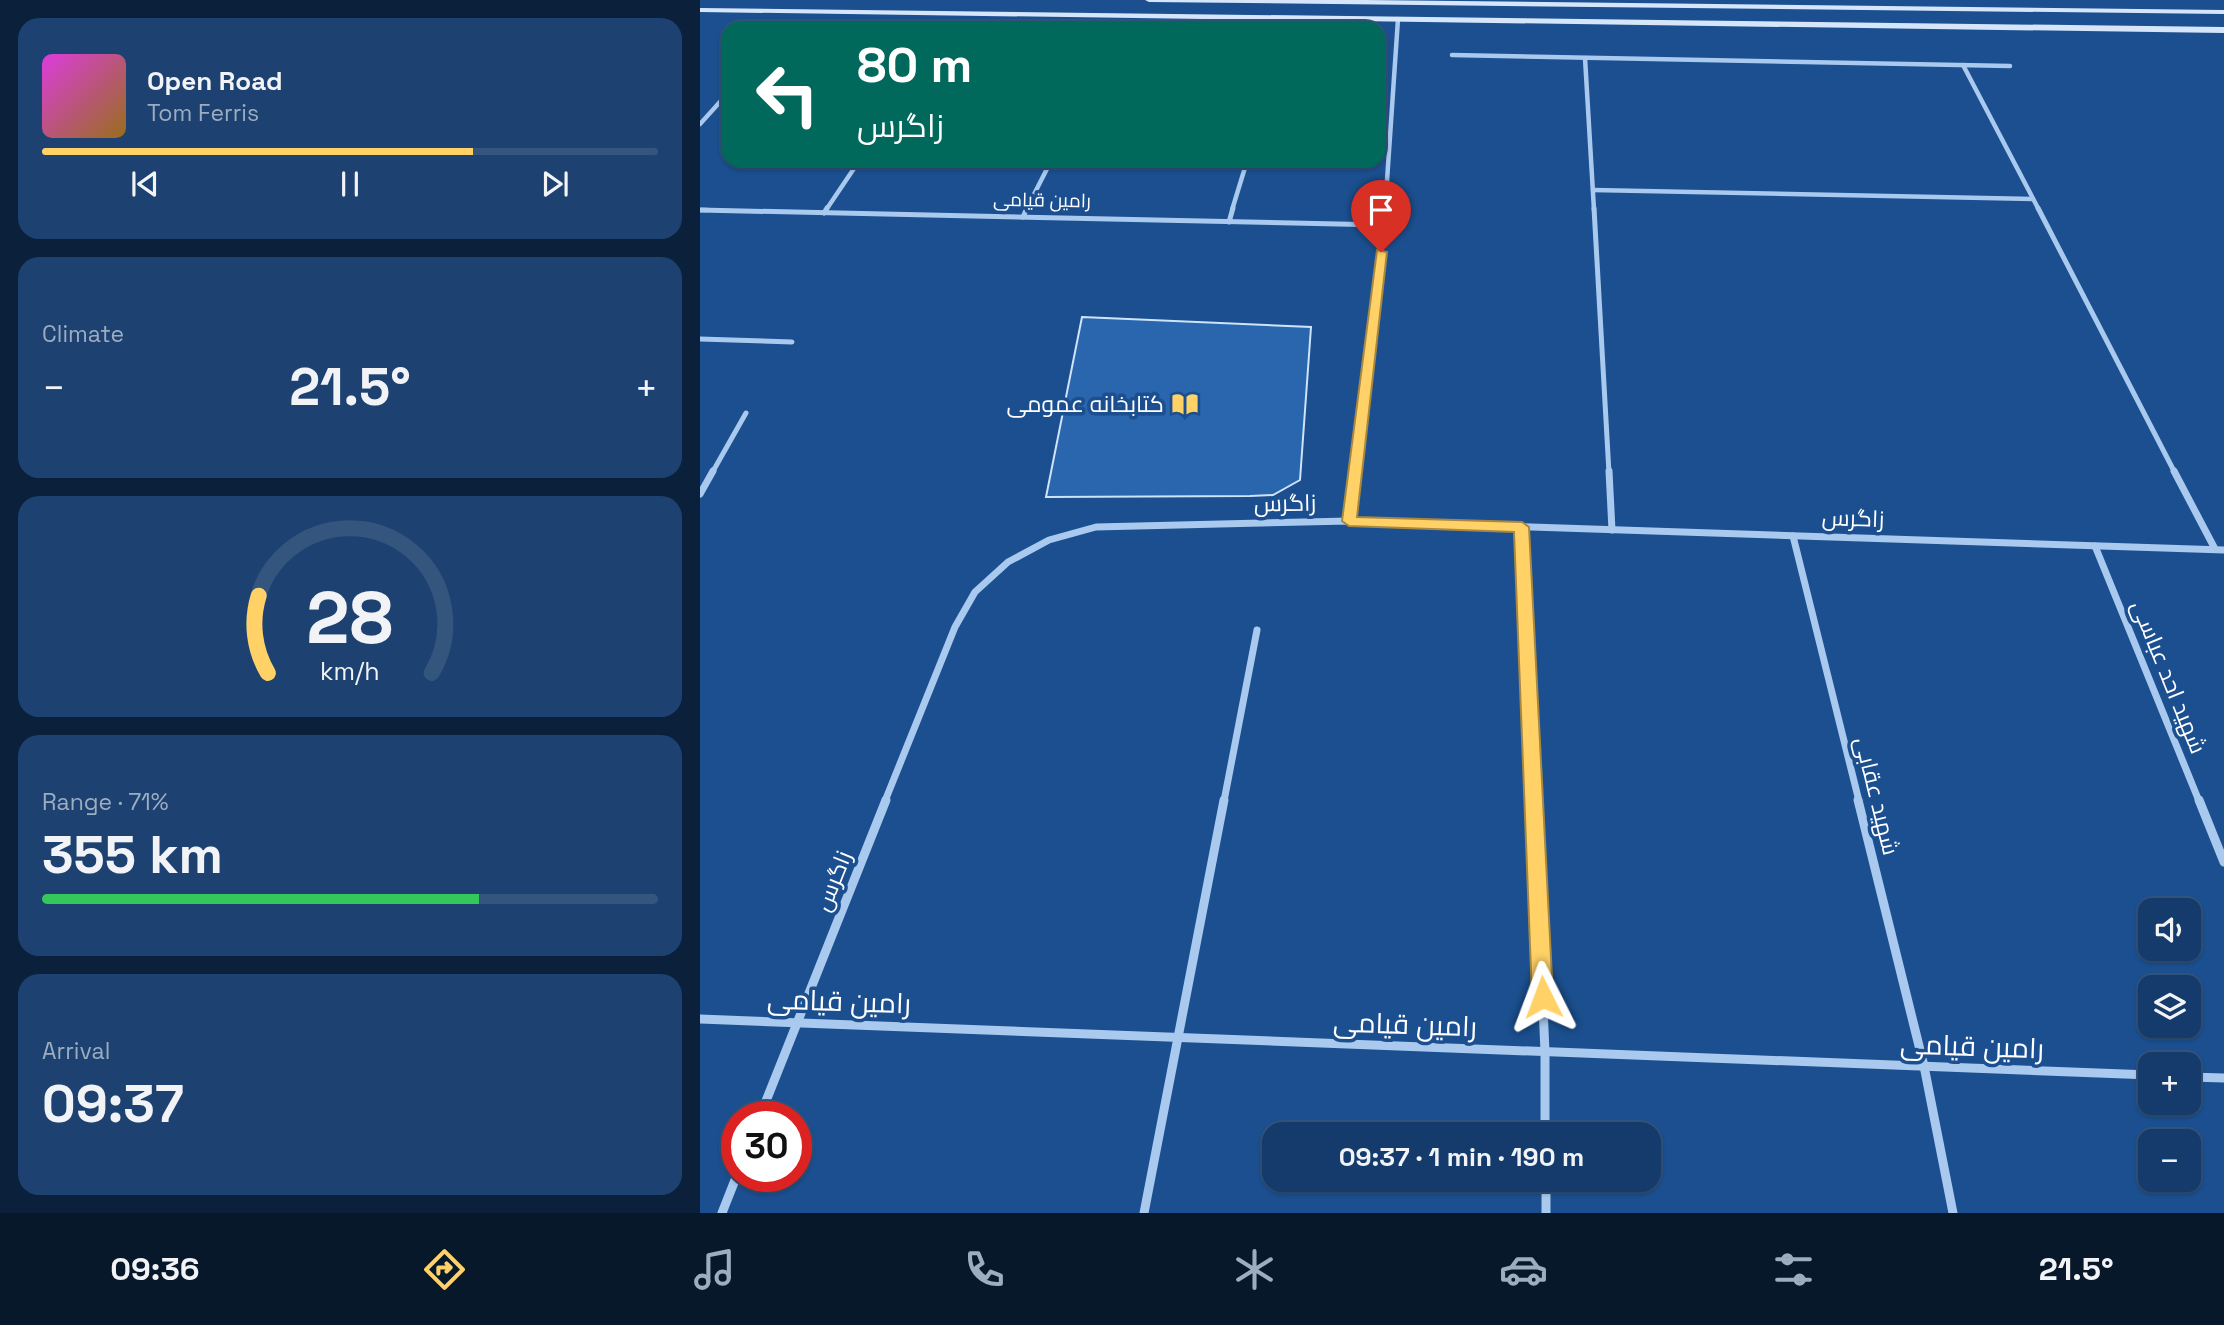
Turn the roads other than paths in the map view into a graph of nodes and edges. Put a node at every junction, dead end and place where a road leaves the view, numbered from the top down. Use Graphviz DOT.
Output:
graph roads {
  1 [pos="1149,0"];
  2 [pos="1261,1"];
  3 [pos="1330,1"];
  4 [pos="700,10"];
  5 [pos="2224,12"];
  6 [pos="1254,18"];
  7 [pos="1398,19"];
  8 [pos="2224,30"];
  9 [pos="1452,55"];
  10 [pos="1585,58"];
  11 [pos="1963,65"];
  12 [pos="2010,66"];
  13 [pos="721,101"];
  14 [pos="700,124"];
  15 [pos="854,168"];
  16 [pos="1048,168"];
  17 [pos="1245,168"];
  18 [pos="1592,191"];
  19 [pos="2033,199"];
  20 [pos="700,210"];
  21 [pos="824,213"];
  22 [pos="1023,217"];
  23 [pos="1229,222"];
  24 [pos="1384,225"];
  25 [pos="700,339"];
  26 [pos="792,342"];
  27 [pos="746,413"];
  28 [pos="700,494"];
  29 [pos="1349,521"];
  30 [pos="1522,527"];
  31 [pos="1612,530"];
  32 [pos="1793,536"];
  33 [pos="2095,546"];
  34 [pos="2220,550"];
  35 [pos="1257,630"];
  36 [pos="2224,862"];
  37 [pos="700,1019"];
  38 [pos="798,1023"];
  39 [pos="1178,1037"];
  40 [pos="1545,1052"];
  41 [pos="1924,1066"];
  42 [pos="2138,1074"];
  43 [pos="2201,1077"];
  44 [pos="2224,1078"];
  45 [pos="766,1101"];
  46 [pos="1545,1122"];
  47 [pos="730,1192"];
  48 [pos="1546,1192"];
  49 [pos="722,1213"];
  50 [pos="1144,1213"];
  51 [pos="1546,1213"];
  52 [pos="1954,1213"];
  1 -- 2 [label="main road"];
  2 -- 3 [label="main road"];
  2 -- 6 [label="main road"];
  3 -- 5 [label="main road"];
  4 -- 6 [label="main road"];
  6 -- 7 [label="main road"];
  7 -- 8 [label="main road"];
  7 -- 24 [label="street"];
  9 -- 10 [label="street"];
  10 -- 11 [label="street"];
  10 -- 18 [label="street"];
  11 -- 12 [label="street"];
  11 -- 19 [label="street"];
  13 -- 14 [label="street"];
  15 -- 21 [label="street"];
  16 -- 22 [label="street"];
  17 -- 23 [label="street"];
  18 -- 19 [label="street"];
  18 -- 31 [label="street"];
  19 -- 34 [label="street"];
  20 -- 21 [label="street, رامین قیامی"];
  21 -- 22 [label="street, رامین قیامی"];
  22 -- 23 [label="street, رامین قیامی"];
  23 -- 24 [label="street, رامین قیامی"];
  24 -- 29 [label="street"];
  25 -- 26 [label="street"];
  27 -- 28 [label="street"];
  29 -- 30 [label="street, زاگرس"];
  29 -- 38 [label="street, زاگرس"];
  30 -- 31 [label="street, زاگرس"];
  30 -- 40 [label="street"];
  31 -- 32 [label="street, زاگرس"];
  32 -- 33 [label="street, زاگرس"];
  32 -- 41 [label="street, شهید عقابی"];
  33 -- 34 [label="street, زاگرس"];
  33 -- 36 [label="street, شهید احد عباسی"];
  35 -- 39 [label="street"];
  37 -- 38 [label="street, رامین قیامی"];
  38 -- 39 [label="street, رامین قیامی"];
  38 -- 45 [label="street, زاگرس"];
  39 -- 40 [label="street, رامین قیامی"];
  39 -- 50 [label="street"];
  40 -- 41 [label="street, رامین قیامی"];
  40 -- 46 [label="street"];
  41 -- 42 [label="street, رامین قیامی"];
  41 -- 52 [label="street, شهید عقابی"];
  43 -- 44 [label="street"];
  47 -- 49 [label="street"];
  48 -- 51 [label="street"];
}
